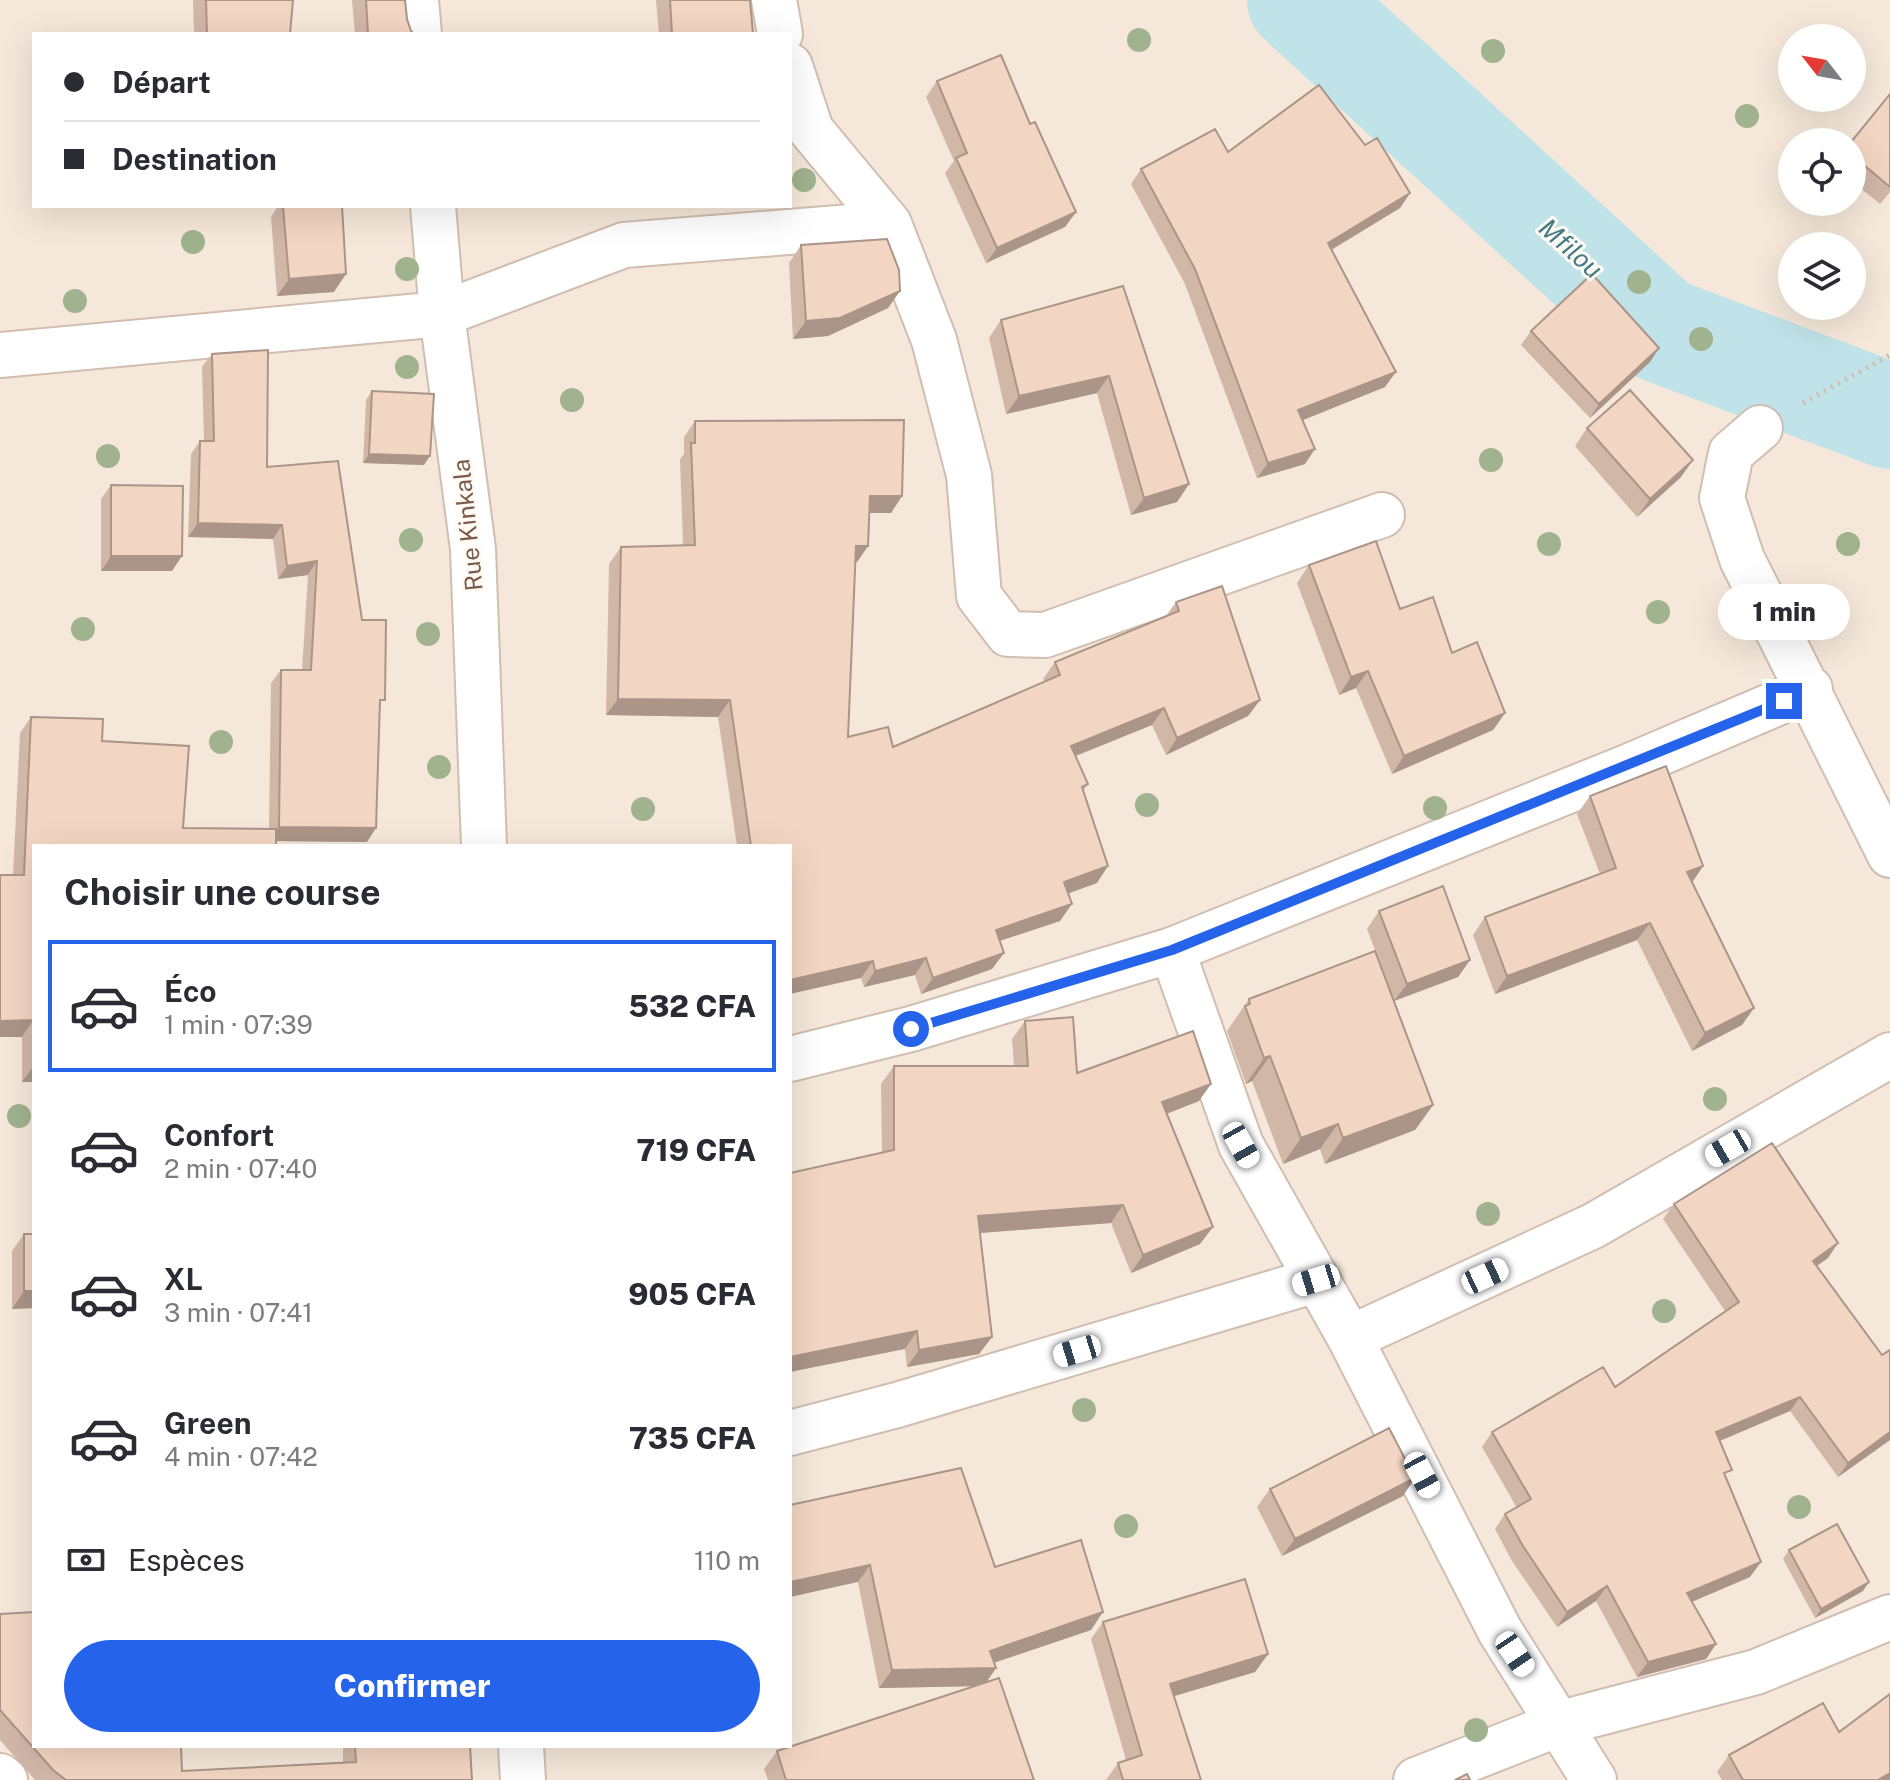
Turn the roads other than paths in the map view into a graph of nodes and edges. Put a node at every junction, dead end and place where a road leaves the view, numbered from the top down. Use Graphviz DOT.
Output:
graph roads {
  1 [pos="416,0"];
  2 [pos="774,0"];
  3 [pos="419,32"];
  4 [pos="780,32"];
  5 [pos="792,72"];
  6 [pos="433,208"];
  7 [pos="889,224"];
  8 [pos="442,314"];
  9 [pos="0,355"];
  10 [pos="1760,428"];
  11 [pos="1382,515"];
  12 [pos="1810,689"];
  13 [pos="484,844"];
  14 [pos="1890,855"];
  15 [pos="1172,950"];
  16 [pos="1890,1055"];
  17 [pos="792,1059"];
  18 [pos="1316,1280"];
  19 [pos="1350,1338"];
  20 [pos="792,1432"];
  21 [pos="1890,1617"];
  22 [pos="1561,1723"];
  23 [pos="521,1748"];
  24 [pos="0,1776"];
  25 [pos="5,1780"];
  26 [pos="523,1780"];
  27 [pos="1416,1780"];
  28 [pos="1594,1780"];
  1 -- 3 [label="street"];
  2 -- 4 [label="street"];
  5 -- 7 [label="street"];
  6 -- 8 [label="street, Rue Kinkala"];
  7 -- 8 [label="street"];
  7 -- 11 [label="street"];
  8 -- 9 [label="street"];
  8 -- 13 [label="street, Rue Kinkala"];
  10 -- 12 [label="street"];
  12 -- 14 [label="street"];
  12 -- 15 [label="street"];
  15 -- 17 [label="street"];
  15 -- 18 [label="street"];
  16 -- 19 [label="street"];
  18 -- 19 [label="street"];
  18 -- 20 [label="street"];
  19 -- 22 [label="street"];
  21 -- 22 [label="street"];
  22 -- 27 [label="street"];
  22 -- 28 [label="street"];
  23 -- 26 [label="street"];
  24 -- 25 [label="street"];
}
